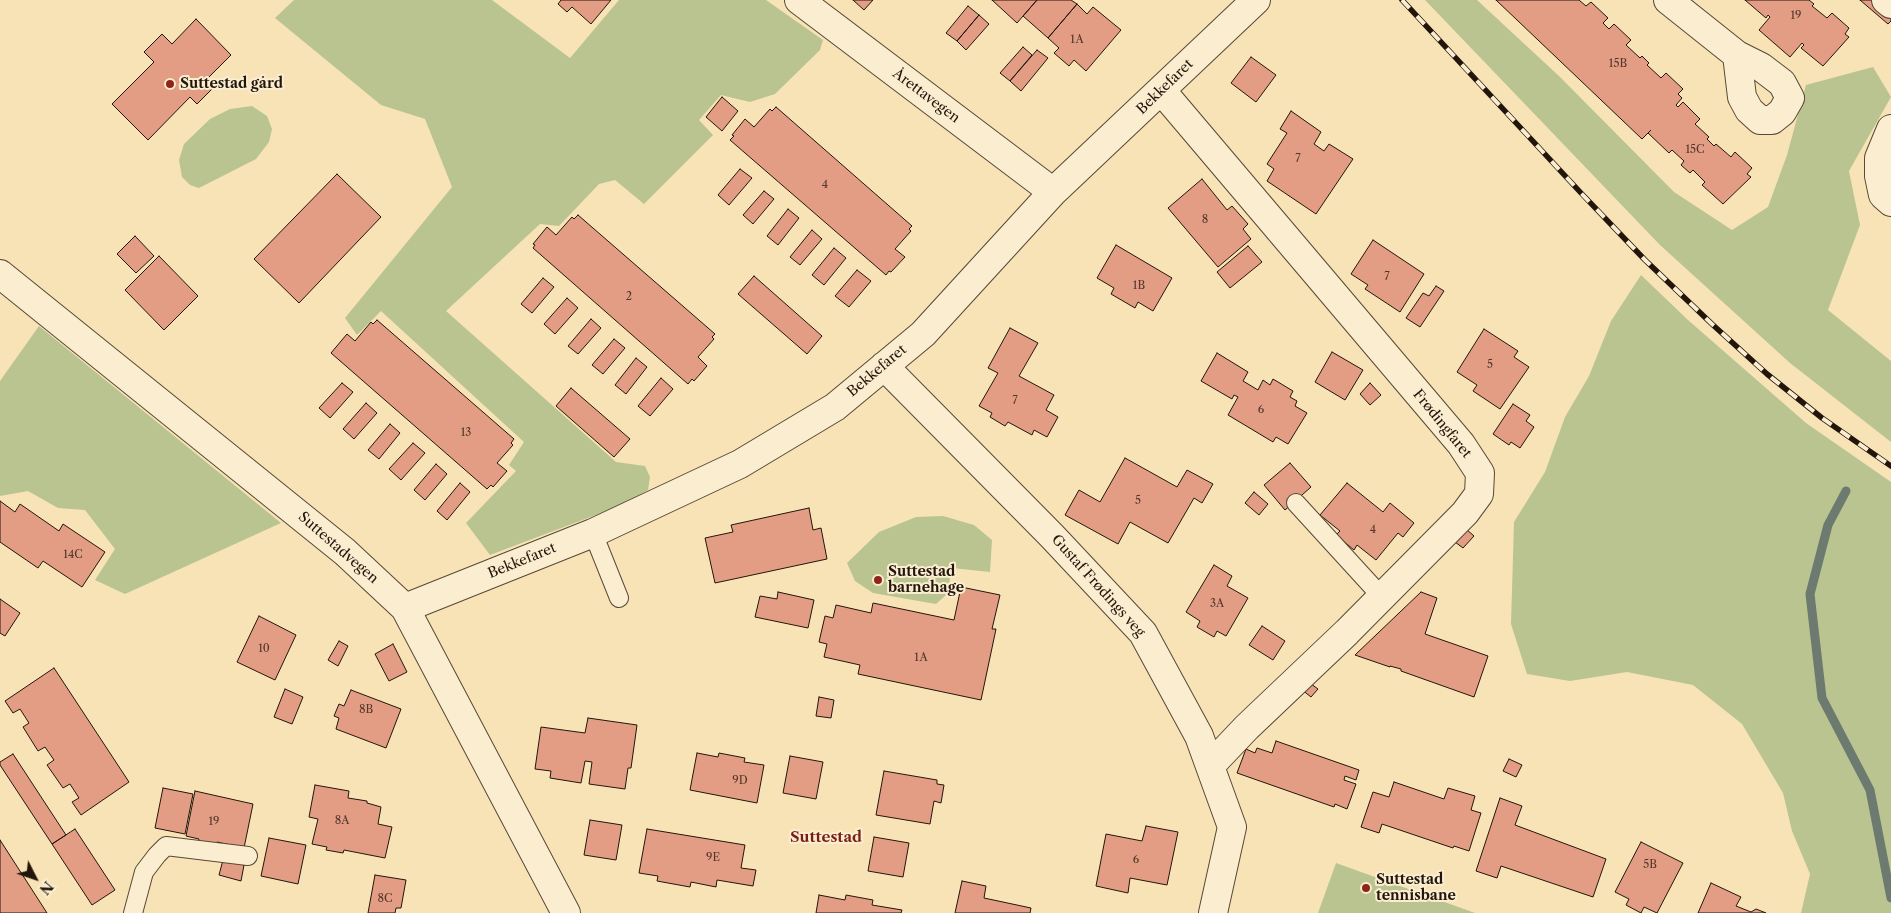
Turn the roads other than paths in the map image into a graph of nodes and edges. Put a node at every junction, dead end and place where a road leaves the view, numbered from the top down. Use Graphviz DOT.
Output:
graph roads {
  1 [pos="799,0"];
  2 [pos="1256,0"];
  3 [pos="1668,0"];
  4 [pos="1886,0"];
  5 [pos="1891,4"];
  6 [pos="1737,55"];
  7 [pos="1161,90"];
  8 [pos="1891,129"];
  9 [pos="1054,192"];
  10 [pos="1891,202"];
  11 [pos="0,274"];
  12 [pos="884,366"];
  13 [pos="1296,503"];
  14 [pos="593,533"];
  15 [pos="1382,596"];
  16 [pos="619,598"];
  17 [pos="405,608"];
  18 [pos="1210,766"];
  19 [pos="248,856"];
  20 [pos="133,913"];
  21 [pos="566,913"];
  22 [pos="1213,913"];
  1 -- 9 [label="street, Årettavegen"];
  2 -- 7 [label="street, Bekkefaret"];
  3 -- 6 [label="street"];
  4 -- 5 [label="street"];
  7 -- 9 [label="street, Bekkefaret"];
  7 -- 15 [label="street, Frødingfaret"];
  8 -- 10 [label="street"];
  9 -- 12 [label="street, Bekkefaret"];
  11 -- 17 [label="street, Suttestadvegen"];
  12 -- 14 [label="street, Bekkefaret"];
  12 -- 18 [label="street, Gustaf Frødings veg"];
  13 -- 15 [label="lane"];
  14 -- 16 [label="lane"];
  14 -- 17 [label="street, Bekkefaret"];
  15 -- 18 [label="street, Frødingfaret"];
  17 -- 21 [label="street, Suttestadvegen"];
  18 -- 22 [label="street, Gustaf Frødings veg"];
  19 -- 20 [label="lane"];
}
